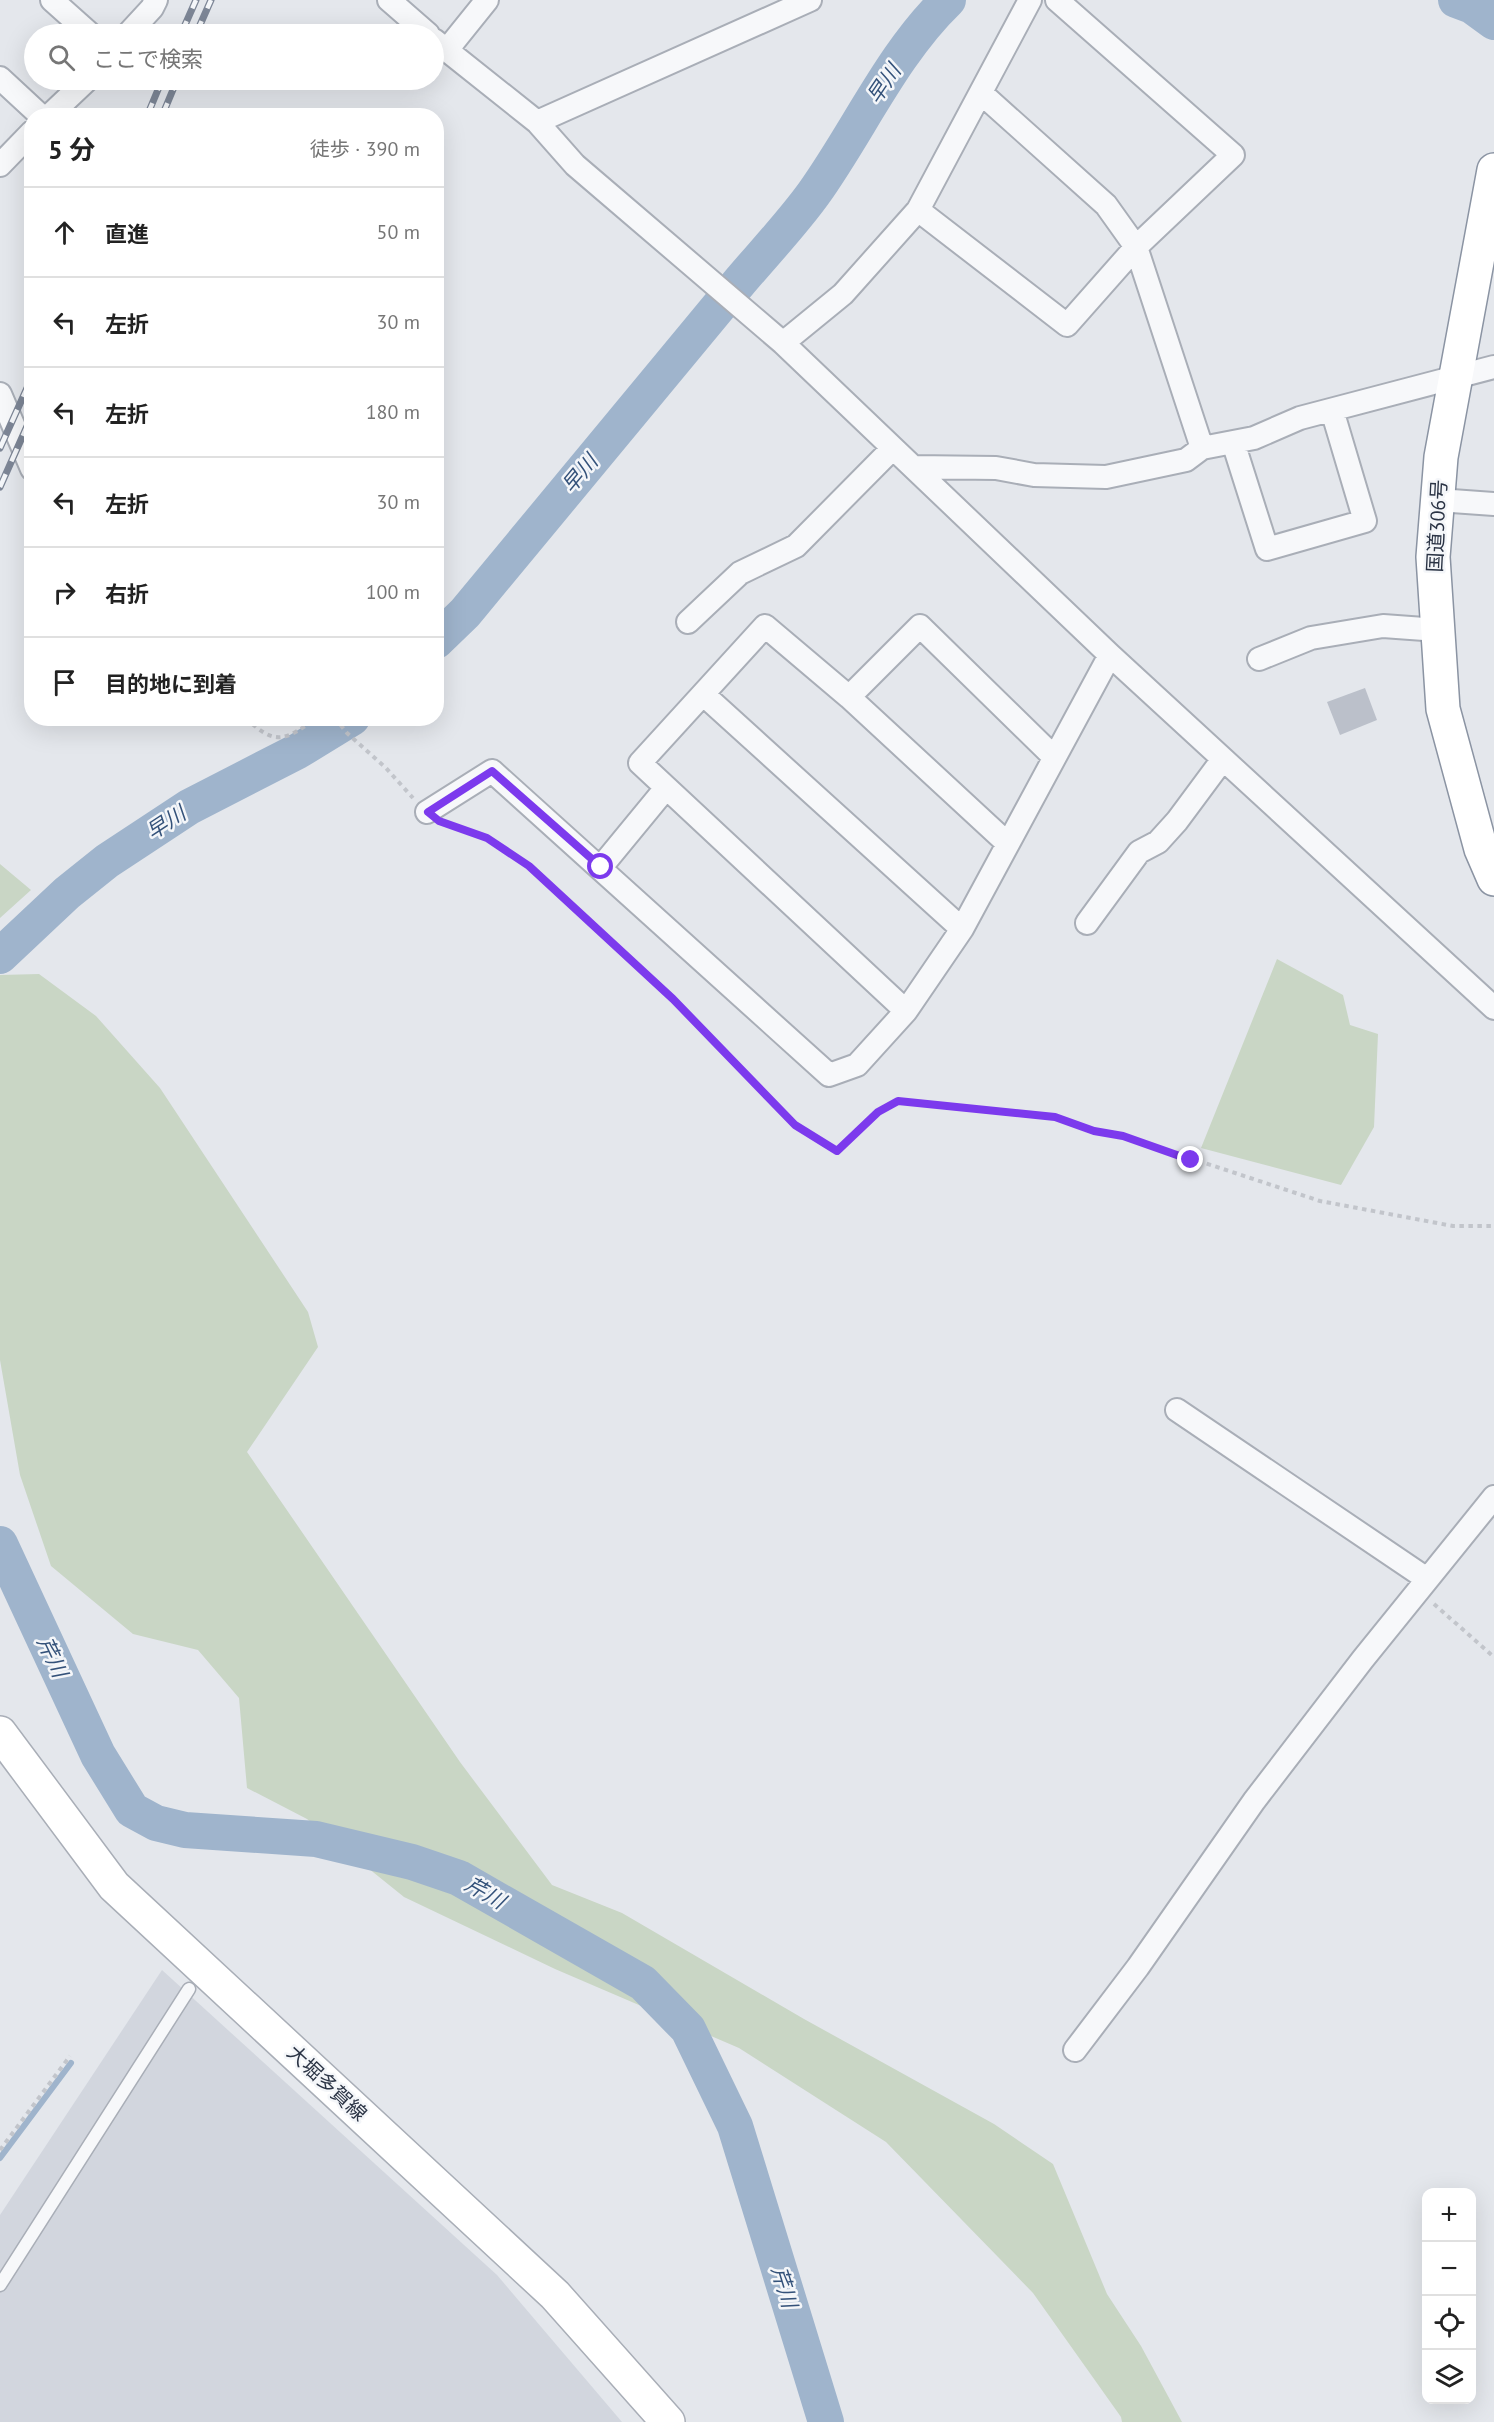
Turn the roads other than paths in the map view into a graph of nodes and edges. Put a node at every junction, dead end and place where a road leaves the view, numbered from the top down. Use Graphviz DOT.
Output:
graph roads {
  1 [pos="52,0"];
  2 [pos="156,0"];
  3 [pos="389,0"];
  4 [pos="487,0"];
  5 [pos="810,0"];
  6 [pos="1030,0"];
  7 [pos="1057,0"];
  8 [pos="79,24"];
  9 [pos="137,24"];
  10 [pos="417,24"];
  11 [pos="444,41"];
  12 [pos="444,48"];
  13 [pos="0,78"];
  14 [pos="76,90"];
  15 [pos="981,93"];
  16 [pos="32,108"];
  17 [pos="57,108"];
  18 [pos="537,122"];
  19 [pos="24,140"];
  20 [pos="0,165"];
  21 [pos="1494,170"];
  22 [pos="918,210"];
  23 [pos="1136,247"];
  24 [pos="783,343"];
  25 [pos="1494,368"];
  26 [pos="1456,378"];
  27 [pos="0,394"];
  28 [pos="1332,410"];
  29 [pos="1233,442"];
  30 [pos="893,448"];
  31 [pos="1202,448"];
  32 [pos="24,450"];
  33 [pos="913,467"];
  34 [pos="1438,500"];
  35 [pos="1494,504"];
  36 [pos="688,622"];
  37 [pos="1438,630"];
  38 [pos="1110,655"];
  39 [pos="1259,659"];
  40 [pos="704,695"];
  41 [pos="849,697"];
  42 [pos="1054,757"];
  43 [pos="1223,759"];
  44 [pos="666,788"];
  45 [pos="428,812"];
  46 [pos="1007,843"];
  47 [pos="601,867"];
  48 [pos="1494,879"];
  49 [pos="1087,923"];
  50 [pos="962,929"];
  51 [pos="1494,1008"];
  52 [pos="906,1011"];
  53 [pos="1178,1410"];
  54 [pos="1494,1497"];
  55 [pos="1423,1585"];
  56 [pos="0,1733"];
  57 [pos="189,1989"];
  58 [pos="1075,2050"];
  59 [pos="0,2285"];
  60 [pos="668,2422"];
  1 -- 8 [label="street"];
  2 -- 9 [label="street"];
  3 -- 10 [label="street"];
  4 -- 11 [label="street"];
  5 -- 18 [label="street"];
  6 -- 15 [label="street"];
  7 -- 23 [label="street"];
  12 -- 18 [label="street"];
  13 -- 16 [label="street"];
  14 -- 17 [label="street"];
  15 -- 22 [label="street"];
  15 -- 23 [label="street"];
  18 -- 24 [label="street"];
  19 -- 20 [label="street"];
  21 -- 26 [label="main road, 国道306号"];
  22 -- 23 [label="street"];
  22 -- 24 [label="street"];
  23 -- 31 [label="street"];
  24 -- 30 [label="street"];
  25 -- 26 [label="street"];
  26 -- 28 [label="street"];
  26 -- 34 [label="main road, 国道306号"];
  27 -- 32 [label="street"];
  28 -- 29 [label="street"];
  28 -- 29 [label="street"];
  29 -- 31 [label="street"];
  30 -- 33 [label="street"];
  30 -- 36 [label="street"];
  31 -- 33 [label="street"];
  33 -- 38 [label="street"];
  34 -- 35 [label="street"];
  34 -- 37 [label="main road, 国道306号"];
  37 -- 39 [label="street"];
  37 -- 48 [label="main road, 国道306号"];
  38 -- 42 [label="street"];
  38 -- 43 [label="street"];
  40 -- 41 [label="street"];
  40 -- 44 [label="street"];
  40 -- 50 [label="street"];
  41 -- 42 [label="street"];
  41 -- 46 [label="street"];
  42 -- 46 [label="street"];
  43 -- 49 [label="street"];
  43 -- 51 [label="street"];
  44 -- 47 [label="street"];
  44 -- 52 [label="street"];
  45 -- 47 [label="street"];
  46 -- 50 [label="street"];
  47 -- 52 [label="street"];
  50 -- 52 [label="street"];
  53 -- 55 [label="street"];
  54 -- 55 [label="street"];
  55 -- 58 [label="street"];
  56 -- 60 [label="main road, 大堀多賀線"];
  57 -- 59 [label="lane"];
}
